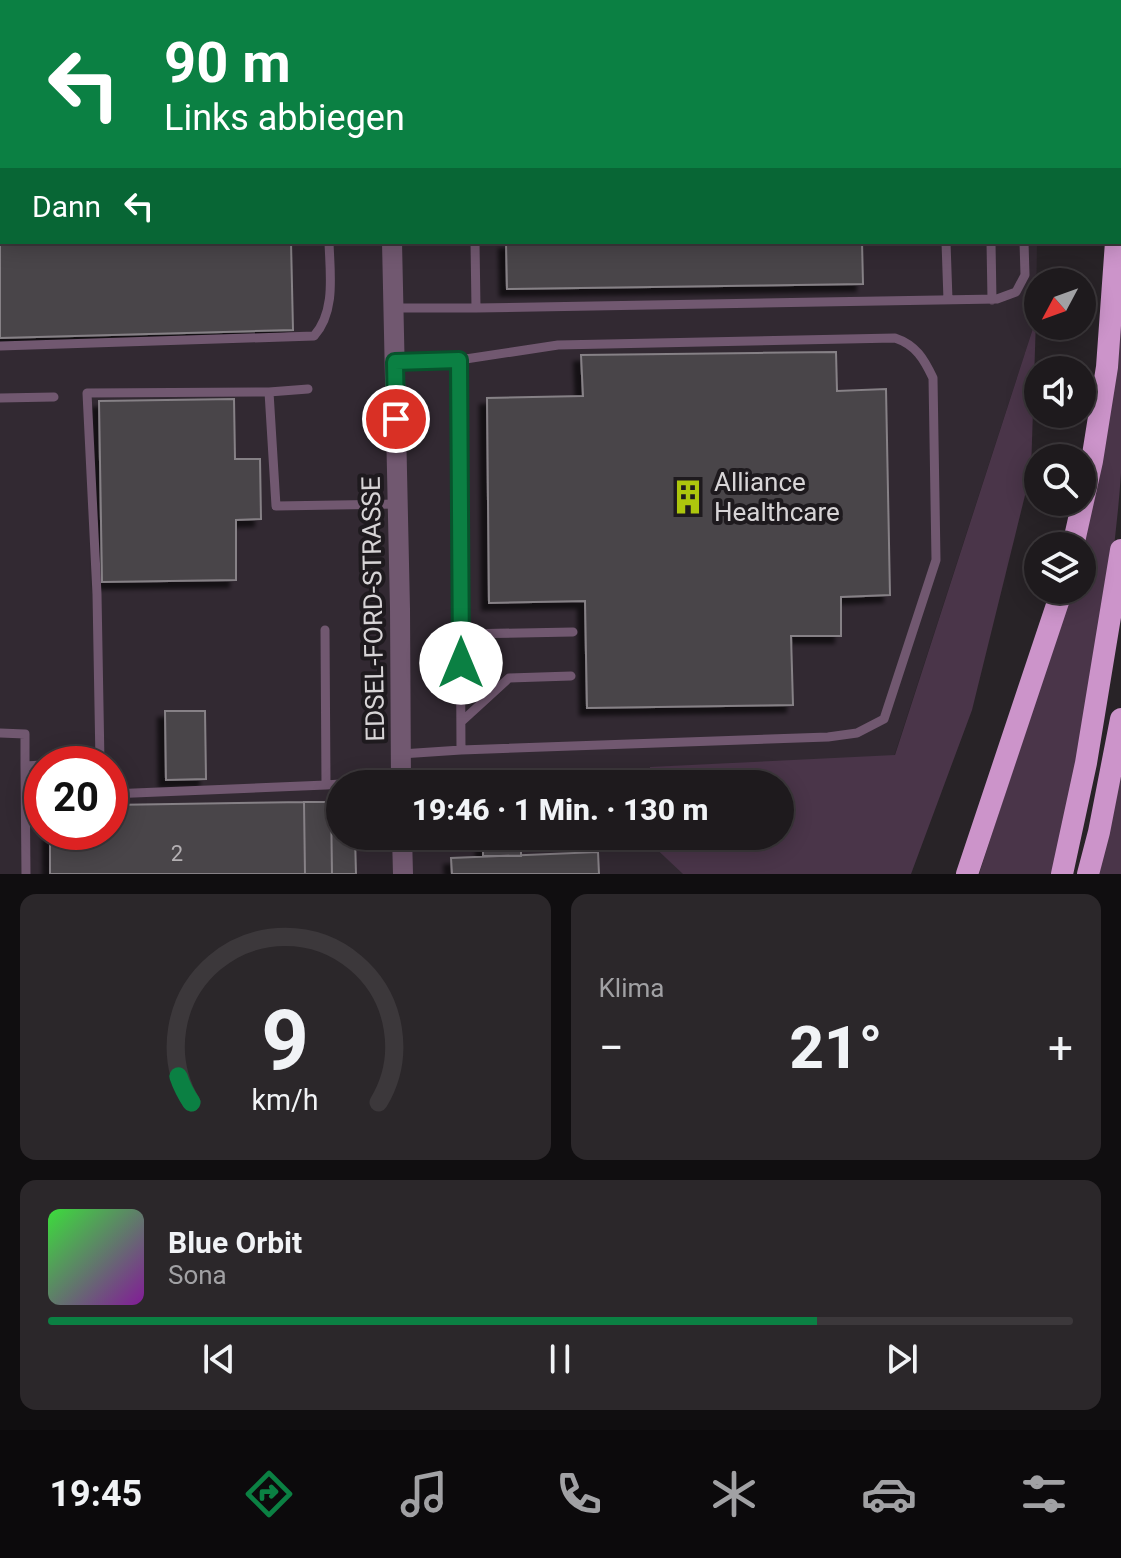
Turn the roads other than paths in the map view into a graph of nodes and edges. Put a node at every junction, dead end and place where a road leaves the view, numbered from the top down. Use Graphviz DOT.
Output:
graph roads {
  1 [pos="329,244"];
  2 [pos="392,244"];
  3 [pos="475,244"];
  4 [pos="946,244"];
  5 [pos="991,244"];
  6 [pos="1024,244"];
  7 [pos="1116,244"];
  8 [pos="948,300"];
  9 [pos="992,300"];
  10 [pos="394,308"];
  11 [pos="476,308"];
  12 [pos="0,346"];
  13 [pos="459,360"];
  14 [pos="395,362"];
  15 [pos="308,389"];
  16 [pos="269,392"];
  17 [pos="54,397"];
  18 [pos="0,398"];
  19 [pos="398,504"];
  20 [pos="1076,532"];
  21 [pos="1121,550"];
  22 [pos="1057,604"];
  23 [pos="325,630"];
  24 [pos="573,632"];
  25 [pos="461,634"];
  26 [pos="571,676"];
  27 [pos="1121,719"];
  28 [pos="461,722"];
  29 [pos="0,733"];
  30 [pos="25,746"];
  31 [pos="100,746"];
  32 [pos="461,750"];
  33 [pos="401,754"];
  34 [pos="401,770"];
  35 [pos="326,785"];
  36 [pos="128,793"];
  37 [pos="26,850"];
  38 [pos="402,850"];
  39 [pos="26,874"];
  40 [pos="403,874"];
  41 [pos="967,874"];
  42 [pos="1062,874"];
  43 [pos="1088,874"];
  1 -- 12 [label="lane"];
  2 -- 10 [label="street, EDSEL-FORD-STRASSE"];
  3 -- 11 [label="lane"];
  4 -- 8 [label="lane"];
  5 -- 9 [label="lane"];
  6 -- 9 [label="lane"];
  7 -- 20 [label="highway"];
  8 -- 9 [label="lane"];
  8 -- 11 [label="lane"];
  10 -- 11 [label="lane"];
  10 -- 14 [label="street, EDSEL-FORD-STRASSE"];
  13 -- 14 [label="lane"];
  13 -- 25 [label="lane"];
  13 -- 32 [label="lane"];
  14 -- 19 [label="street, EDSEL-FORD-STRASSE"];
  15 -- 16 [label="lane"];
  16 -- 19 [label="lane"];
  16 -- 31 [label="lane"];
  17 -- 18 [label="lane"];
  19 -- 33 [label="street, EDSEL-FORD-STRASSE"];
  21 -- 42 [label="highway"];
  22 -- 41 [label="highway"];
  23 -- 35 [label="lane"];
  24 -- 25 [label="lane"];
  25 -- 28 [label="lane"];
  26 -- 28 [label="lane"];
  27 -- 43 [label="highway"];
  28 -- 32 [label="lane"];
  29 -- 30 [label="lane"];
  32 -- 33 [label="lane"];
  33 -- 34 [label="street, EDSEL-FORD-STRASSE"];
  35 -- 36 [label="lane"];
  37 -- 39 [label="lane"];
  38 -- 40 [label="street"];
}
